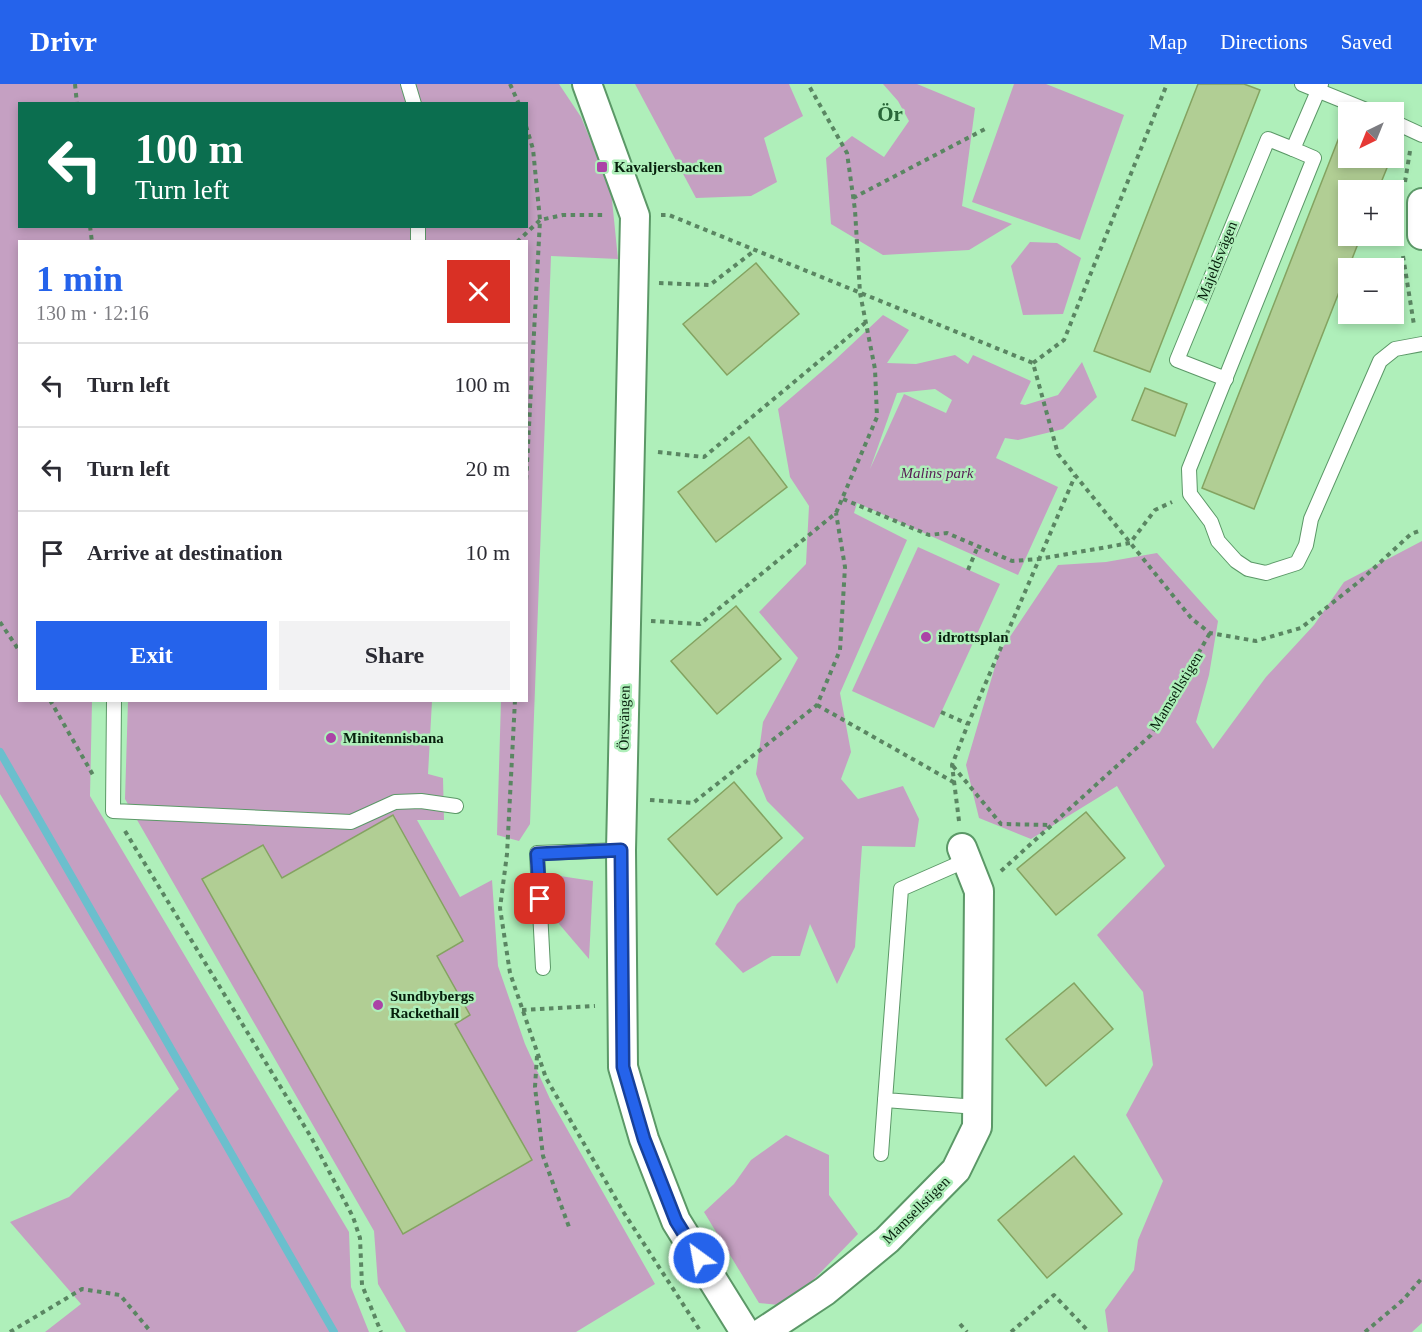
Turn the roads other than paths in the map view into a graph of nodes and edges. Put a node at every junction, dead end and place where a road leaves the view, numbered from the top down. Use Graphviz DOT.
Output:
graph roads {
  1 [pos="408,84"];
  2 [pos="587,84"];
  3 [pos="1302,84"];
  4 [pos="1320,87"];
  5 [pos="413,102"];
  6 [pos="1351,102"];
  7 [pos="1404,127"];
  8 [pos="1422,135"];
  9 [pos="1293,149"];
  10 [pos="1422,203"];
  11 [pos="1422,235"];
  12 [pos="1422,344"];
  13 [pos="1226,380"];
  14 [pos="114,702"];
  15 [pos="456,806"];
  16 [pos="621,850"];
  17 [pos="965,854"];
  18 [pos="543,968"];
  19 [pos="885,1100"];
  20 [pos="977,1107"];
  21 [pos="881,1154"];
  22 [pos="745,1332"];
  23 [pos="763,1332"];
  1 -- 5 [label="lane"];
  2 -- 16 [label="street, Örsvängen"];
  3 -- 4 [label="lane"];
  4 -- 6 [label="lane"];
  4 -- 9 [label="lane"];
  7 -- 8 [label="lane"];
  9 -- 13 [label="lane, Majeldsvägen"];
  9 -- 13 [label="lane, Majeldsvägen"];
  10 -- 11 [label="street"];
  12 -- 13 [label="lane, Majeldsvägen"];
  14 -- 15 [label="lane"];
  16 -- 18 [label="lane"];
  16 -- 22 [label="street, Örsvängen"];
  17 -- 19 [label="lane"];
  17 -- 20 [label="street, Mamsellstigen"];
  19 -- 20 [label="lane"];
  19 -- 21 [label="lane"];
  20 -- 23 [label="street, Mamsellstigen"];
}
